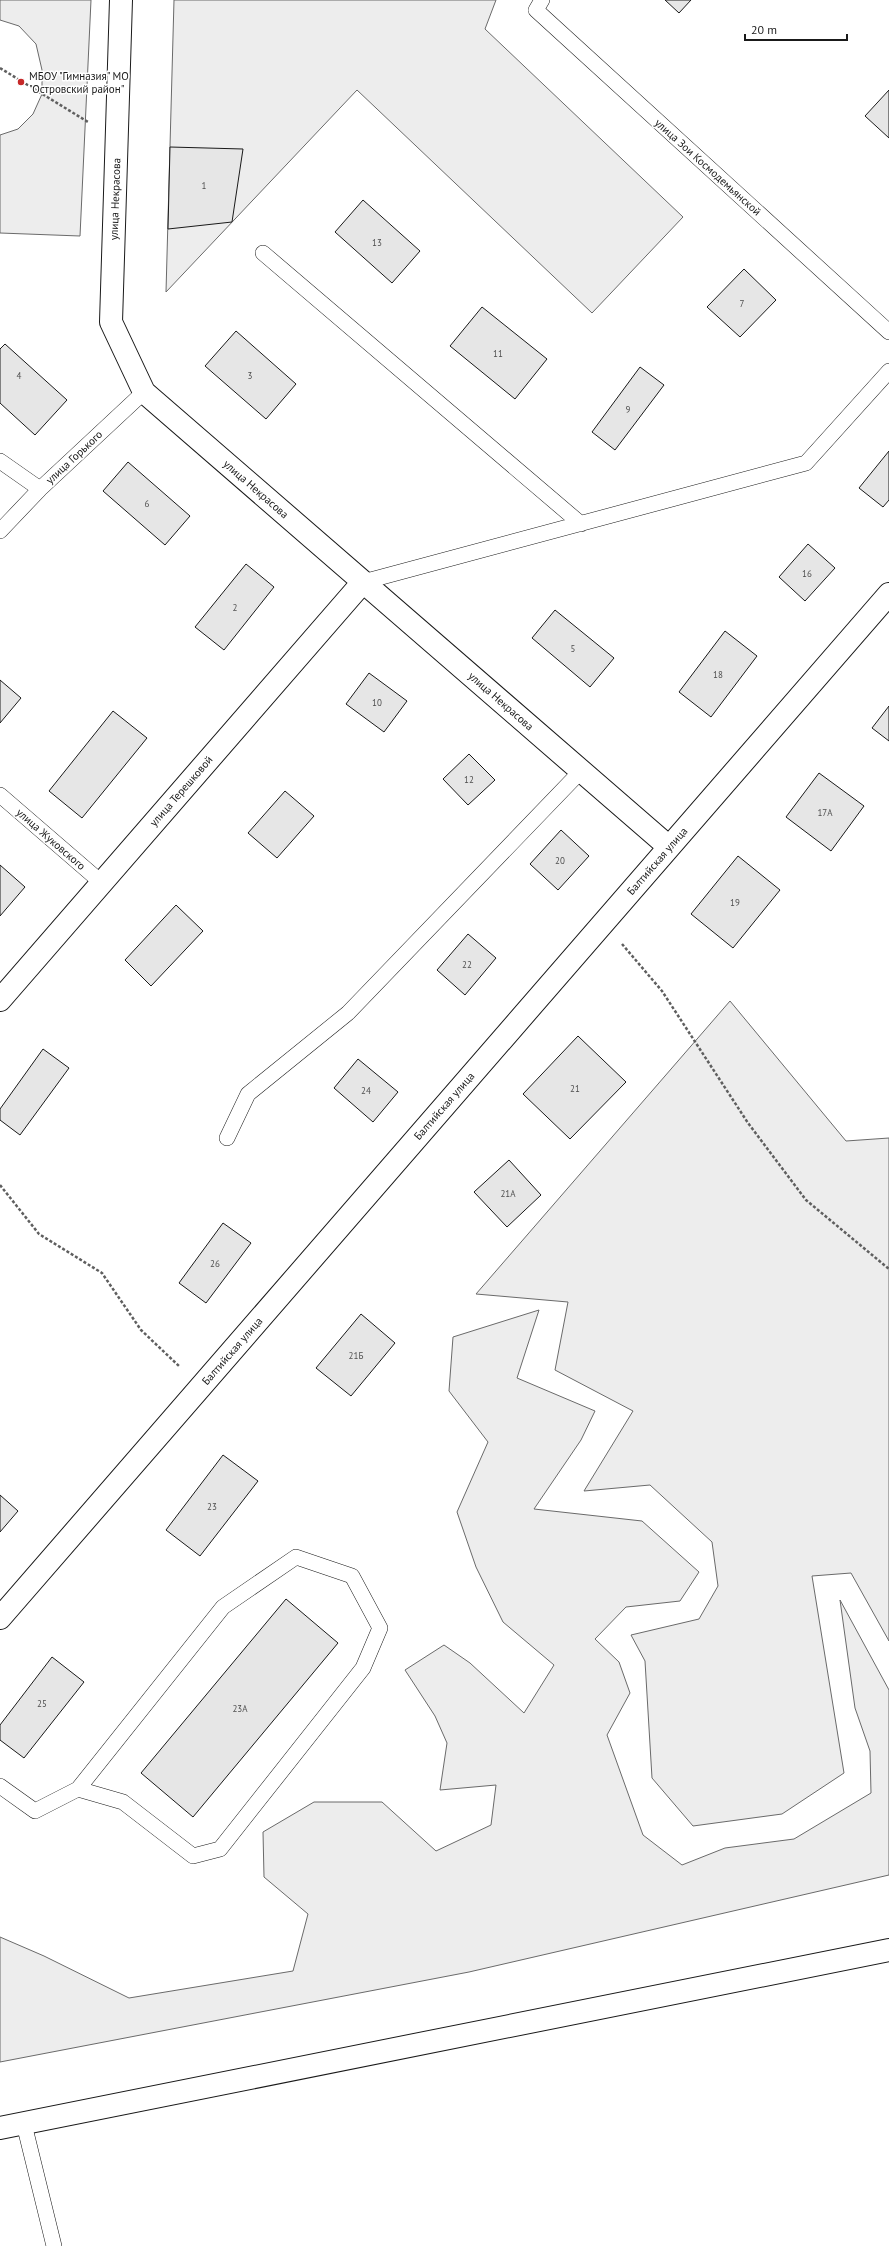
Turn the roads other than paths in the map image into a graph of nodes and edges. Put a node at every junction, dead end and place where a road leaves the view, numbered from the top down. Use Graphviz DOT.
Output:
graph roads {
  1 [pos="121,0"];
  2 [pos="542,0"];
  3 [pos="263,253"];
  4 [pos="889,332"];
  5 [pos="889,371"];
  6 [pos="144,392"];
  7 [pos="0,461"];
  8 [pos="40,489"];
  9 [pos="581,524"];
  10 [pos="0,531"];
  11 [pos="363,582"];
  12 [pos="889,594"];
  13 [pos="581,771"];
  14 [pos="0,795"];
  15 [pos="669,847"];
  16 [pos="102,883"];
  17 [pos="0,1000"];
  18 [pos="228,1138"];
  19 [pos="0,1618"];
  20 [pos="0,1786"];
  21 [pos="78,1789"];
  22 [pos="889,1950"];
  23 [pos="24,2124"];
  24 [pos="0,2128"];
  25 [pos="54,2246"];
  1 -- 6 [label="main road, улица Некрасова"];
  2 -- 4 [label="lane, улица Зои Космодемьянской"];
  3 -- 9 [label="lane"];
  5 -- 9 [label="lane"];
  6 -- 8 [label="lane, улица Горького"];
  6 -- 11 [label="main road, улица Некрасова"];
  7 -- 8 [label="lane, улица Горького"];
  8 -- 10 [label="lane"];
  9 -- 11 [label="lane"];
  11 -- 13 [label="main road, улица Некрасова"];
  11 -- 16 [label="main road, улица Терешковой"];
  12 -- 15 [label="main road, Балтийская улица"];
  13 -- 15 [label="main road, улица Некрасова"];
  13 -- 18 [label="lane"];
  14 -- 16 [label="lane, улица Жуковского"];
  15 -- 19 [label="main road, Балтийская улица"];
  16 -- 17 [label="main road, улица Терешковой"];
  20 -- 21 [label="lane"];
  21 -- 21 [label="lane"];
  22 -- 23 [label="main road"];
  23 -- 24 [label="main road"];
  23 -- 25 [label="lane"];
}
